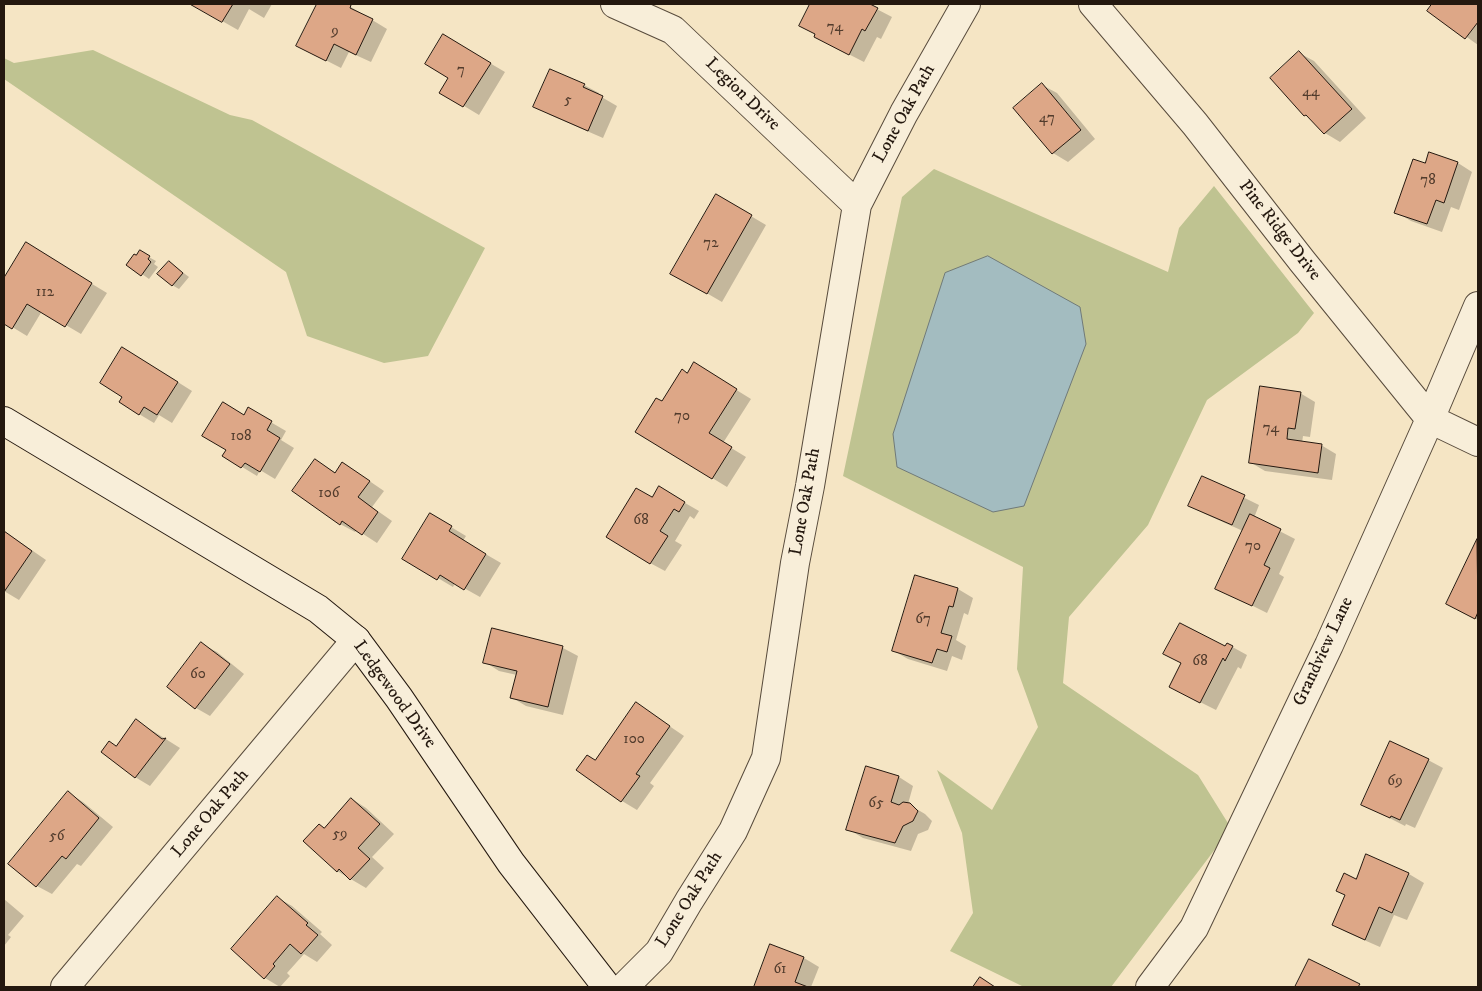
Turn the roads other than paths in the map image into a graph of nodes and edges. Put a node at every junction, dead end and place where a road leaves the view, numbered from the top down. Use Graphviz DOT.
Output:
graph roads {
  1 [pos="615,4"];
  2 [pos="966,4"];
  3 [pos="1093,4"];
  4 [pos="858,204"];
  5 [pos="1478,306"];
  6 [pos="1430,419"];
  7 [pos="4,421"];
  8 [pos="1478,442"];
  9 [pos="356,640"];
  10 [pos="65,987"];
  11 [pos="607,987"];
  12 [pos="624,987"];
  13 [pos="1150,987"];
  1 -- 4 [label="street, Legion Drive"];
  2 -- 4 [label="street, Lone Oak Path"];
  3 -- 6 [label="street, Pine Ridge Drive"];
  4 -- 12 [label="street, Lone Oak Path"];
  5 -- 6 [label="street, Grandview Lane"];
  6 -- 8 [label="street, Pine Ridge Drive"];
  6 -- 13 [label="street, Grandview Lane"];
  7 -- 9 [label="street, Ledgewood Drive"];
  9 -- 10 [label="street, Lone Oak Path"];
  9 -- 11 [label="street, Ledgewood Drive"];
}
